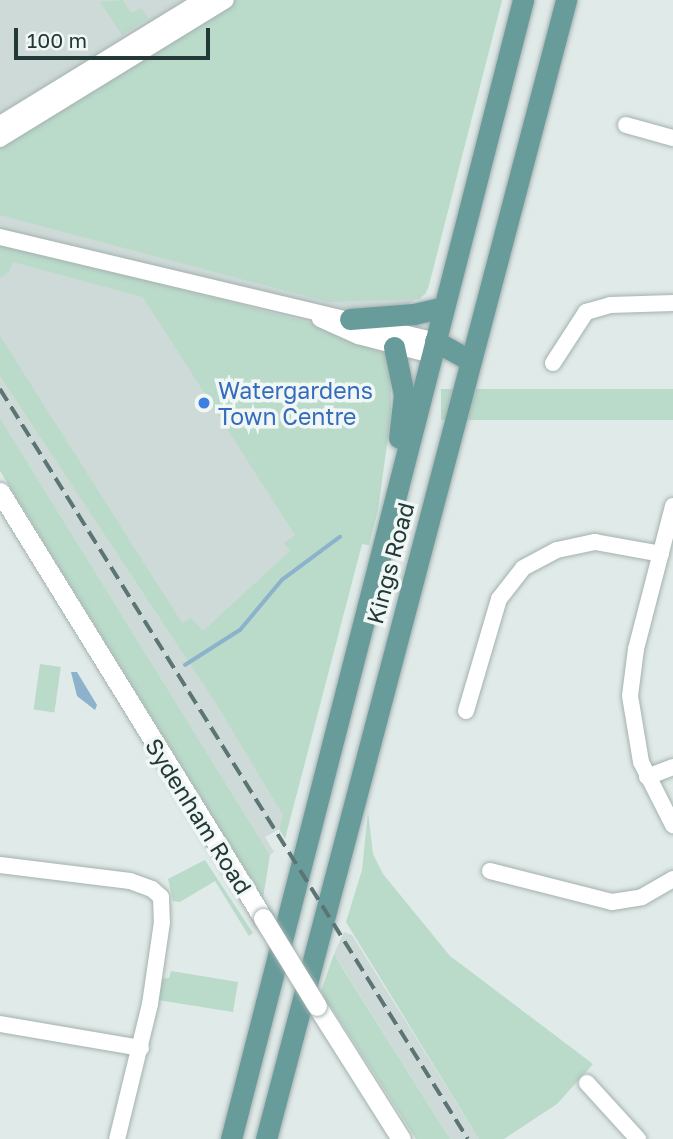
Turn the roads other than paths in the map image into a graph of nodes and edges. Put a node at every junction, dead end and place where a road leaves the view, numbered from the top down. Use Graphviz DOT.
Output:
graph roads {
  1 [pos="202,0"];
  2 [pos="226,0"];
  3 [pos="523,0"];
  4 [pos="566,0"];
  5 [pos="0,124"];
  6 [pos="626,125"];
  7 [pos="673,138"];
  8 [pos="0,139"];
  9 [pos="0,237"];
  10 [pos="673,303"];
  11 [pos="444,307"];
  12 [pos="312,315"];
  13 [pos="349,319"];
  14 [pos="394,347"];
  15 [pos="433,348"];
  16 [pos="471,360"];
  17 [pos="553,363"];
  18 [pos="0,492"];
  19 [pos="673,506"];
  20 [pos="394,510"];
  21 [pos="661,554"];
  22 [pos="466,711"];
  23 [pos="673,767"];
  24 [pos="647,778"];
  25 [pos="673,825"];
  26 [pos="0,865"];
  27 [pos="490,871"];
  28 [pos="673,879"];
  29 [pos="0,1024"];
  30 [pos="141,1048"];
  31 [pos="586,1083"];
  32 [pos="117,1139"];
  33 [pos="231,1139"];
  34 [pos="266,1139"];
  35 [pos="401,1139"];
  36 [pos="638,1139"];
  1 -- 5 [label="street"];
  2 -- 8 [label="street"];
  3 -- 11 [label="main road, Kings Road"];
  4 -- 16 [label="main road, Kings Road"];
  6 -- 7 [label="street"];
  9 -- 12 [label="street"];
  10 -- 17 [label="street"];
  11 -- 13 [label="main road"];
  11 -- 15 [label="main road, Kings Road"];
  12 -- 13 [label="street"];
  12 -- 14 [label="street"];
  13 -- 15 [label="street"];
  14 -- 15 [label="street"];
  14 -- 20 [label="main road"];
  15 -- 16 [label="main road"];
  15 -- 20 [label="main road, Kings Road"];
  16 -- 34 [label="main road, Kings Road"];
  18 -- 35 [label="street, Sydenham Road, bridge"];
  19 -- 21 [label="street"];
  20 -- 33 [label="main road, Kings Road"];
  21 -- 22 [label="street"];
  21 -- 24 [label="street"];
  23 -- 24 [label="street"];
  24 -- 25 [label="street"];
  26 -- 30 [label="street"];
  27 -- 28 [label="street"];
  29 -- 30 [label="street"];
  30 -- 32 [label="street"];
  31 -- 36 [label="street"];
}
